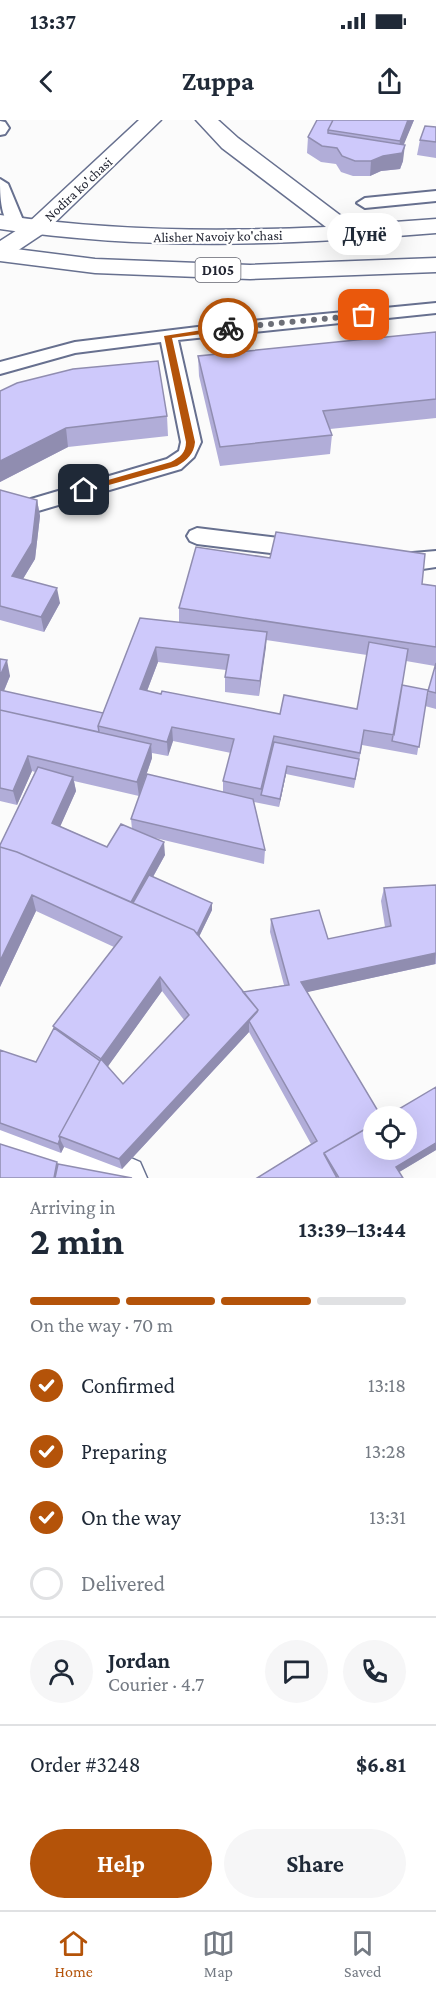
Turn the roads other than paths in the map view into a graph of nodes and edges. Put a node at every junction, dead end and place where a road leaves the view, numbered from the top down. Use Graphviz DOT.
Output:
graph roads {
  1 [pos="151,120"];
  2 [pos="206,120"];
  3 [pos="0,125"];
  4 [pos="0,131"];
  5 [pos="0,184"];
  6 [pos="436,196"];
  7 [pos="364,203"];
  8 [pos="18,225"];
  9 [pos="436,226"];
  10 [pos="349,233"];
  11 [pos="0,253"];
  12 [pos="436,265"];
  13 [pos="436,308"];
  14 [pos="168,336"];
  15 [pos="0,368"];
  16 [pos="38,504"];
  17 [pos="197,536"];
  18 [pos="327,552"];
  19 [pos="374,558"];
  20 [pos="436,559"];
  21 [pos="0,1144"];
  22 [pos="124,1178"];
  1 -- 8 [label="main road, Nodira ko'chasi"];
  2 -- 10 [label="main road"];
  3 -- 4 [label="lane"];
  5 -- 8 [label="lane"];
  6 -- 7 [label="lane"];
  8 -- 10 [label="main road, Alisher Navoiy ko'chasi / D105"];
  8 -- 11 [label="main road, Nodira ko'chasi"];
  9 -- 10 [label="main road, Alisher Navoiy ko'chasi / D105"];
  11 -- 12 [label="main road, D105"];
  13 -- 14 [label="lane"];
  14 -- 15 [label="lane"];
  14 -- 16 [label="lane"];
  17 -- 18 [label="lane"];
  19 -- 20 [label="lane"];
  21 -- 22 [label="main road"];
}
